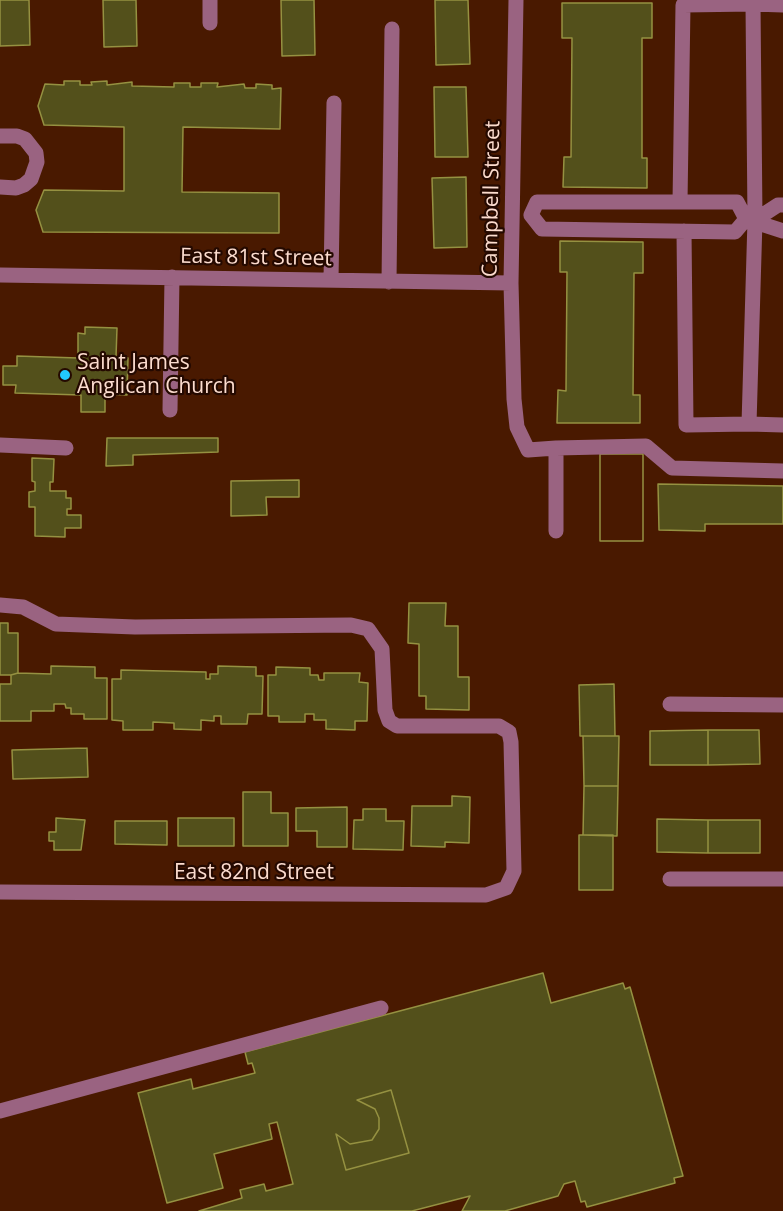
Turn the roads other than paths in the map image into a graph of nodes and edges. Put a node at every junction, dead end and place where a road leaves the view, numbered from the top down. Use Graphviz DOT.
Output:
graph roads {
  1 [pos="210,0"];
  2 [pos="516,0"];
  3 [pos="753,4"];
  4 [pos="783,5"];
  5 [pos="210,23"];
  6 [pos="392,29"];
  7 [pos="333,104"];
  8 [pos="0,136"];
  9 [pos="0,187"];
  10 [pos="680,202"];
  11 [pos="783,205"];
  12 [pos="531,215"];
  13 [pos="513,218"];
  14 [pos="750,219"];
  15 [pos="684,231"];
  16 [pos="783,231"];
  17 [pos="0,275"];
  18 [pos="172,277"];
  19 [pos="332,280"];
  20 [pos="389,282"];
  21 [pos="511,283"];
  22 [pos="170,410"];
  23 [pos="749,424"];
  24 [pos="783,425"];
  25 [pos="0,445"];
  26 [pos="66,448"];
  27 [pos="556,448"];
  28 [pos="783,471"];
  29 [pos="556,531"];
  30 [pos="0,605"];
  31 [pos="670,704"];
  32 [pos="783,705"];
  33 [pos="670,879"];
  34 [pos="783,879"];
  35 [pos="0,892"];
  36 [pos="381,1008"];
  37 [pos="0,1111"];
  1 -- 5 [label="street"];
  2 -- 13 [label="street, Campbell Street"];
  3 -- 4 [label="street"];
  3 -- 10 [label="street"];
  3 -- 14 [label="street"];
  6 -- 20 [label="street"];
  7 -- 19 [label="street"];
  8 -- 9 [label="street"];
  10 -- 12 [label="street"];
  10 -- 14 [label="street"];
  11 -- 14 [label="street"];
  12 -- 13 [label="street"];
  12 -- 15 [label="street"];
  13 -- 21 [label="street, Campbell Street"];
  14 -- 15 [label="street"];
  14 -- 16 [label="street"];
  14 -- 23 [label="street"];
  15 -- 23 [label="street"];
  17 -- 18 [label="street, East 81st Street"];
  18 -- 19 [label="street, East 81st Street"];
  18 -- 22 [label="street"];
  19 -- 20 [label="street, East 81st Street"];
  20 -- 21 [label="street, East 81st Street"];
  21 -- 27 [label="street, Campbell Street"];
  23 -- 24 [label="street"];
  25 -- 26 [label="street"];
  27 -- 28 [label="street"];
  27 -- 29 [label="street"];
  30 -- 35 [label="street, East 82nd Street"];
  31 -- 32 [label="street"];
  33 -- 34 [label="street"];
  36 -- 37 [label="street"];
}
